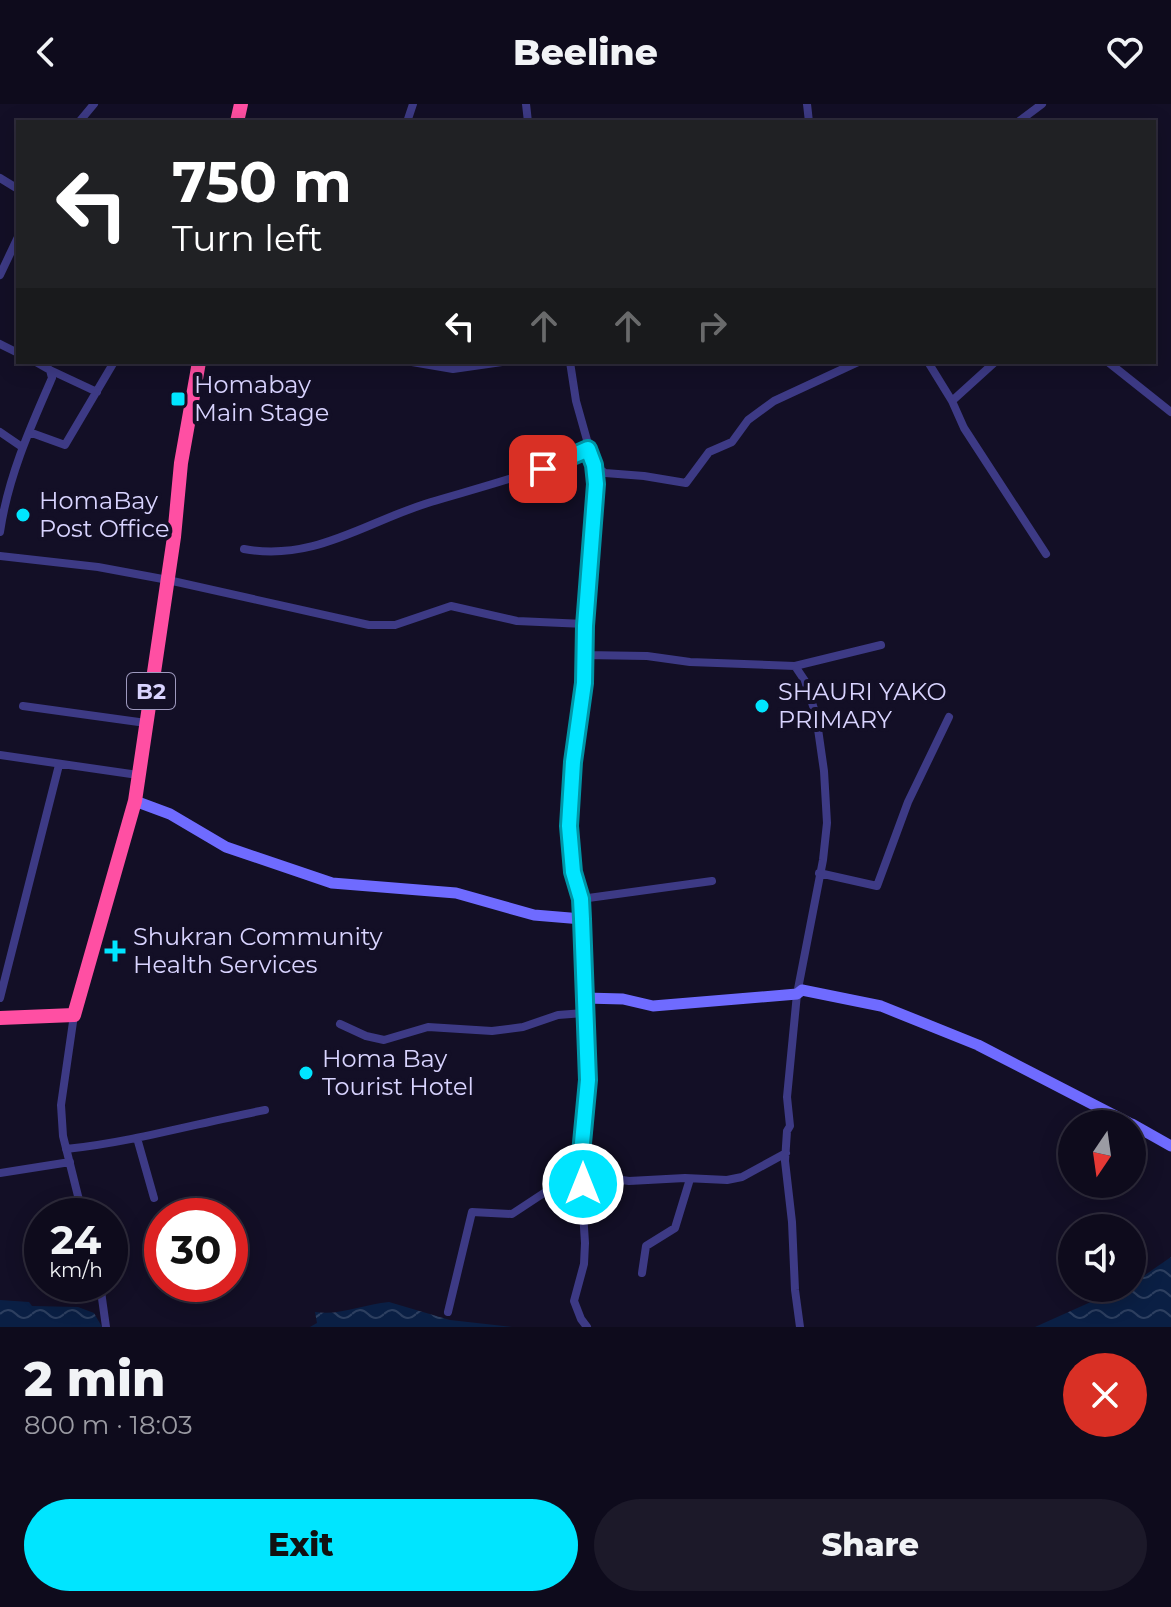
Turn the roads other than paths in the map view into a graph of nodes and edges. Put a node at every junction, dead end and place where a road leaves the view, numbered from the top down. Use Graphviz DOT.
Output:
graph roads {
  1 [pos="81,104"];
  2 [pos="1042,104"];
  3 [pos="91,108"];
  4 [pos="1021,120"];
  5 [pos="14,257"];
  6 [pos="0,275"];
  7 [pos="40,364"];
  8 [pos="113,364"];
  9 [pos="199,364"];
  10 [pos="424,364"];
  11 [pos="488,364"];
  12 [pos="570,364"];
  13 [pos="854,364"];
  14 [pos="929,364"];
  15 [pos="993,364"];
  16 [pos="1111,364"];
  17 [pos="50,370"];
  18 [pos="97,392"];
  19 [pos="952,401"];
  20 [pos="1171,412"];
  21 [pos="0,432"];
  22 [pos="29,432"];
  23 [pos="22,447"];
  24 [pos="588,449"];
  25 [pos="594,465"];
  26 [pos="3,496"];
  27 [pos="0,532"];
  28 [pos="244,549"];
  29 [pos="1046,554"];
  30 [pos="0,556"];
  31 [pos="168,580"];
  32 [pos="585,626"];
  33 [pos="881,645"];
  34 [pos="584,655"];
  35 [pos="795,666"];
  36 [pos="23,706"];
  37 [pos="949,717"];
  38 [pos="146,723"];
  39 [pos="0,755"];
  40 [pos="59,765"];
  41 [pos="138,775"];
  42 [pos="135,801"];
  43 [pos="819,873"];
  44 [pos="712,881"];
  45 [pos="581,899"];
  46 [pos="582,919"];
  47 [pos="797,994"];
  48 [pos="0,998"];
  49 [pos="585,998"];
  50 [pos="584,1013"];
  51 [pos="74,1015"];
  52 [pos="0,1018"];
  53 [pos="340,1024"];
  54 [pos="265,1110"];
  55 [pos="1105,1110"];
  56 [pos="1146,1132"];
  57 [pos="137,1138"];
  58 [pos="1171,1146"];
  59 [pos="66,1149"];
  60 [pos="786,1153"];
  61 [pos="70,1162"];
  62 [pos="0,1173"];
  63 [pos="582,1179"];
  64 [pos="690,1179"];
  65 [pos="79,1198"];
  66 [pos="154,1198"];
  67 [pos="642,1273"];
  68 [pos="103,1302"];
  69 [pos="448,1312"];
  70 [pos="106,1327"];
  71 [pos="587,1327"];
  72 [pos="800,1327"];
  1 -- 3 [label="street"];
  2 -- 4 [label="street"];
  5 -- 6 [label="street"];
  7 -- 17 [label="street"];
  8 -- 18 [label="street"];
  9 -- 31 [label="highway, B2"];
  10 -- 11 [label="street"];
  12 -- 24 [label="street"];
  13 -- 25 [label="street"];
  14 -- 19 [label="street"];
  15 -- 19 [label="street"];
  16 -- 20 [label="street"];
  17 -- 18 [label="street"];
  17 -- 22 [label="street"];
  18 -- 22 [label="street"];
  19 -- 29 [label="street"];
  21 -- 23 [label="street"];
  22 -- 23 [label="street"];
  23 -- 26 [label="street"];
  24 -- 25 [label="street"];
  24 -- 28 [label="street"];
  25 -- 32 [label="street"];
  26 -- 27 [label="street"];
  30 -- 31 [label="street"];
  31 -- 32 [label="street"];
  31 -- 38 [label="highway, B2"];
  32 -- 34 [label="street"];
  33 -- 35 [label="street"];
  34 -- 35 [label="street"];
  34 -- 45 [label="street"];
  35 -- 43 [label="street"];
  36 -- 38 [label="street"];
  37 -- 43 [label="street"];
  38 -- 41 [label="highway, B2"];
  39 -- 40 [label="street"];
  40 -- 41 [label="street"];
  40 -- 48 [label="street"];
  41 -- 42 [label="highway, B2"];
  42 -- 46 [label="street"];
  42 -- 51 [label="highway, B2"];
  43 -- 47 [label="street"];
  44 -- 45 [label="street"];
  45 -- 46 [label="street"];
  46 -- 49 [label="street"];
  47 -- 49 [label="street"];
  47 -- 55 [label="street"];
  47 -- 60 [label="street"];
  49 -- 50 [label="street"];
  50 -- 53 [label="street"];
  50 -- 63 [label="street"];
  51 -- 52 [label="highway"];
  51 -- 59 [label="street"];
  54 -- 57 [label="street"];
  56 -- 58 [label="street"];
  57 -- 59 [label="street"];
  57 -- 66 [label="street"];
  59 -- 61 [label="street"];
  60 -- 64 [label="street"];
  60 -- 72 [label="street"];
  61 -- 62 [label="street"];
  61 -- 65 [label="street"];
  63 -- 64 [label="street"];
  63 -- 69 [label="street"];
  63 -- 71 [label="street"];
  64 -- 67 [label="street"];
  68 -- 70 [label="street"];
}
